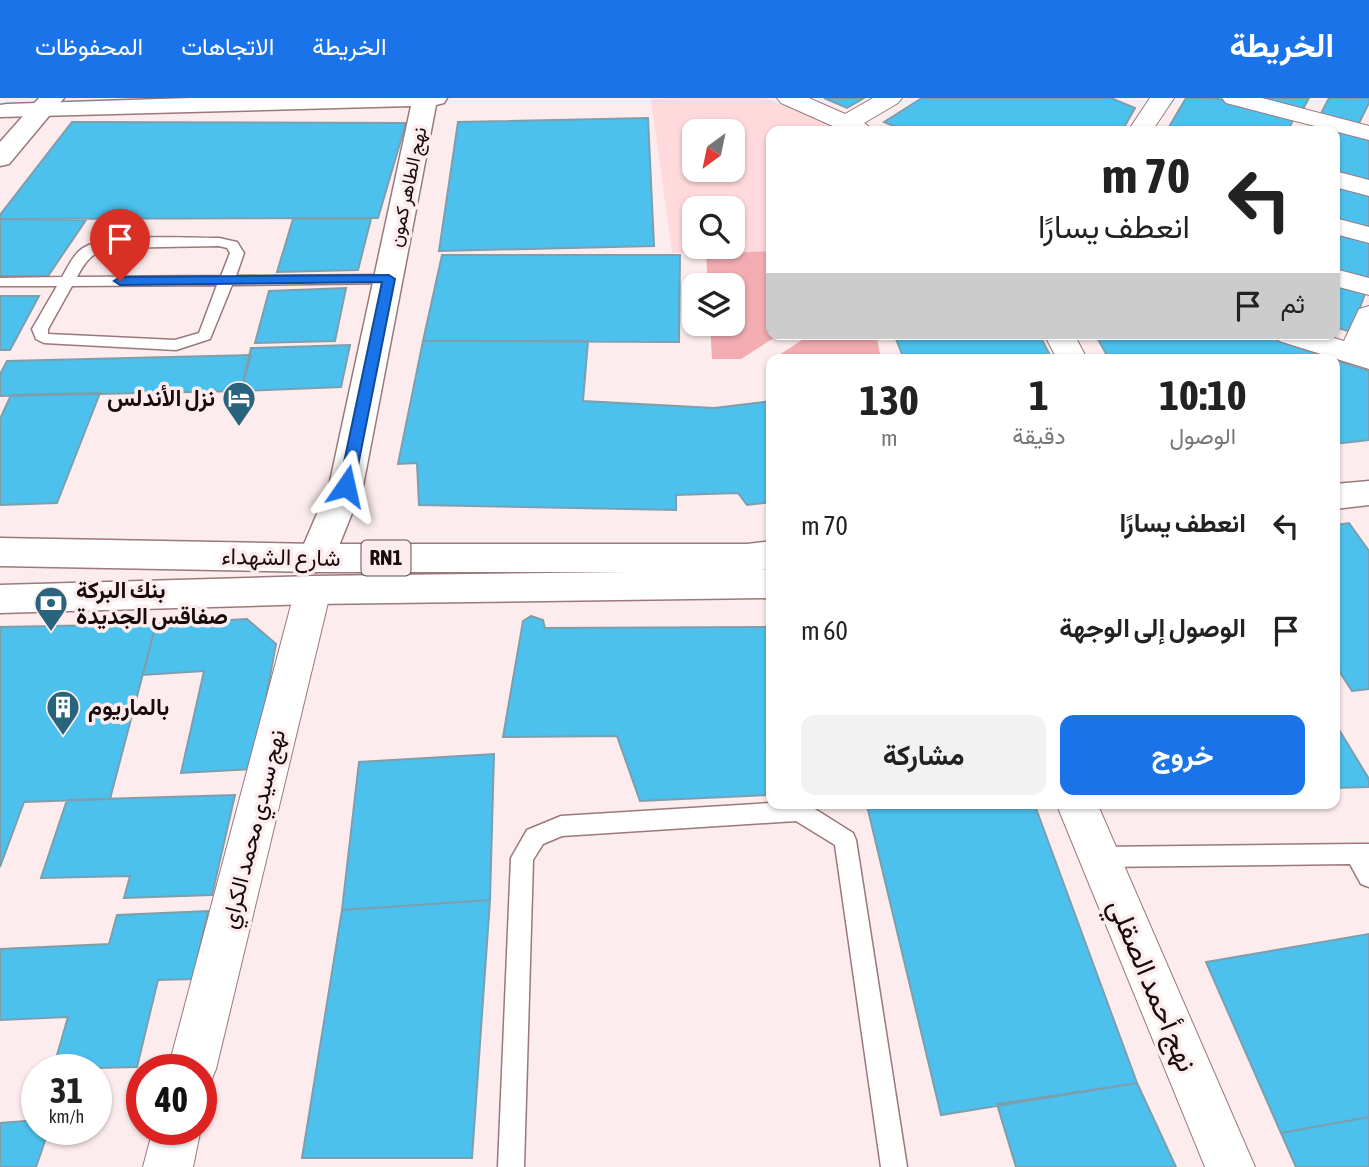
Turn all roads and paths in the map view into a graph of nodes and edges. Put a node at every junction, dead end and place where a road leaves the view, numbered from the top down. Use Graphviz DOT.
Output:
graph roads {
  1 [pos="435,98"];
  2 [pos="789,98"];
  3 [pos="890,98"];
  4 [pos="1234,98"];
  5 [pos="425,99"];
  6 [pos="20,106"];
  7 [pos="1306,115"];
  8 [pos="850,126"];
  9 [pos="856,126"];
  10 [pos="1368,128"];
  11 [pos="0,158"];
  12 [pos="1340,180"];
  13 [pos="1369,188"];
  14 [pos="1340,227"];
  15 [pos="1369,235"];
  16 [pos="1340,278"];
  17 [pos="389,279"];
  18 [pos="226,280"];
  19 [pos="67,281"];
  20 [pos="0,282"];
  21 [pos="1369,287"];
  22 [pos="1369,315"];
  23 [pos="1308,340"];
  24 [pos="1361,357"];
  25 [pos="1369,466"];
  26 [pos="1340,469"];
  27 [pos="1369,493"];
  28 [pos="1340,496"];
  29 [pos="0,552"];
  30 [pos="766,556"];
  31 [pos="315,574"];
  32 [pos="766,584"];
  33 [pos="0,599"];
  34 [pos="1079,809"];
  35 [pos="1362,854"];
  36 [pos="1099,857"];
  37 [pos="1369,877"];
  38 [pos="196,1054"];
  39 [pos="173,1145"];
  40 [pos="168,1167"];
  41 [pos="511,1167"];
  42 [pos="894,1167"];
  43 [pos="1230,1167"];
  1 -- 5 [label="main road"];
  2 -- 8 [label="street"];
  3 -- 9 [label="street"];
  4 -- 7 [label="street"];
  5 -- 6 [label="main road"];
  5 -- 17 [label="main road, نهج الطاهر كمون"];
  6 -- 11 [label="main road"];
  7 -- 10 [label="street"];
  12 -- 13 [label="street"];
  14 -- 15 [label="street"];
  16 -- 21 [label="street"];
  17 -- 18 [label="lane"];
  17 -- 31 [label="main road, نهج الطاهر كمون"];
  18 -- 19 [label="lane"];
  18 -- 19 [label="lane"];
  18 -- 19 [label="lane"];
  19 -- 20 [label="lane"];
  22 -- 24 [label="street"];
  23 -- 24 [label="street"];
  25 -- 26 [label="main road"];
  27 -- 28 [label="main road"];
  29 -- 31 [label="main road, شارع الشهداء / RN1"];
  30 -- 31 [label="main road, شارع الشهداء / RN1"];
  31 -- 32 [label="main road, شارع الشهداء / RN1"];
  31 -- 33 [label="main road, شارع الشهداء / RN1"];
  31 -- 38 [label="street, نهج سيدي محمد الكراي"];
  34 -- 36 [label="street, نهج أحمد الصقلي"];
  35 -- 36 [label="lane"];
  35 -- 37 [label="lane"];
  36 -- 43 [label="street, نهج أحمد الصقلي"];
  39 -- 40 [label="street"];
  41 -- 42 [label="lane"];
}
